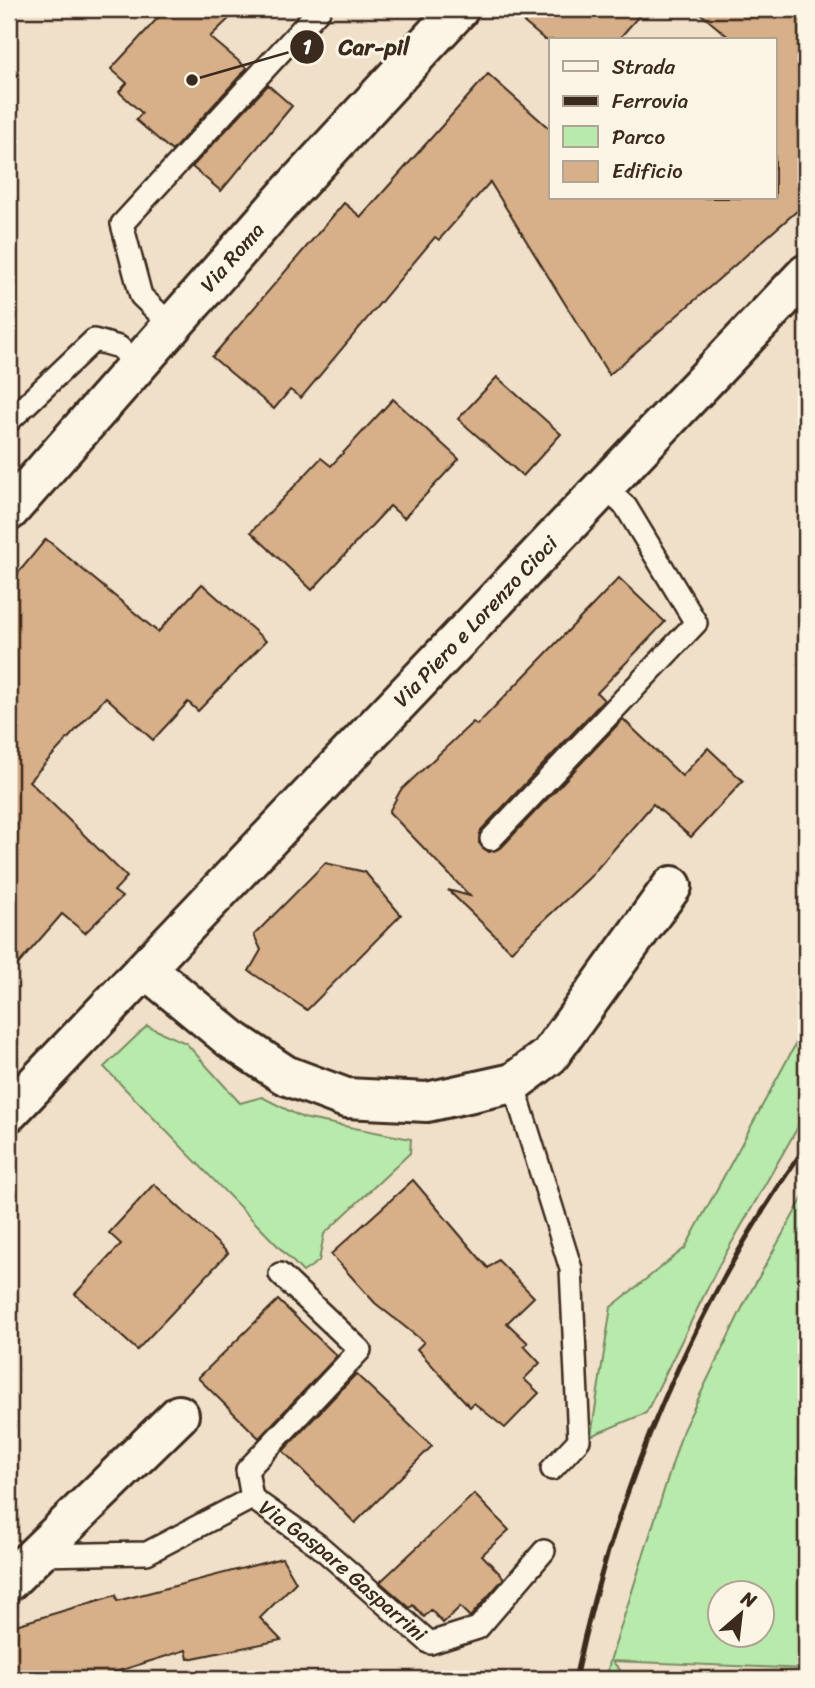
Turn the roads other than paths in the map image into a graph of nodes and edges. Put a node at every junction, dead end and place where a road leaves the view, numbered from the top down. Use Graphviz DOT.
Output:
graph roads {
  1 [pos="320,9"];
  2 [pos="448,13"];
  3 [pos="806,274"];
  4 [pos="171,325"];
  5 [pos="138,364"];
  6 [pos="9,421"];
  7 [pos="606,488"];
  8 [pos="9,511"];
  9 [pos="491,839"];
  10 [pos="672,886"];
  11 [pos="146,969"];
  12 [pos="513,1083"];
  13 [pos="9,1112"];
  14 [pos="280,1274"];
  15 [pos="179,1415"];
  16 [pos="552,1469"];
  17 [pos="252,1498"];
  18 [pos="544,1551"];
  19 [pos="21,1568"];
  1 -- 4 [label="lane"];
  2 -- 4 [label="street, Via Roma"];
  3 -- 7 [label="street, Via Piero e Lorenzo Cioci"];
  4 -- 5 [label="street, Via Roma"];
  5 -- 6 [label="lane"];
  5 -- 8 [label="street, Via Roma"];
  7 -- 9 [label="lane"];
  7 -- 11 [label="street, Via Piero e Lorenzo Cioci"];
  10 -- 12 [label="street"];
  11 -- 12 [label="street"];
  11 -- 13 [label="street, Via Piero e Lorenzo Cioci"];
  12 -- 16 [label="lane"];
  14 -- 17 [label="lane"];
  15 -- 19 [label="street, Via Gaspare Gasparrini"];
  17 -- 18 [label="lane, Via Gaspare Gasparrini"];
  17 -- 19 [label="lane, Via Gaspare Gasparrini"];
}
